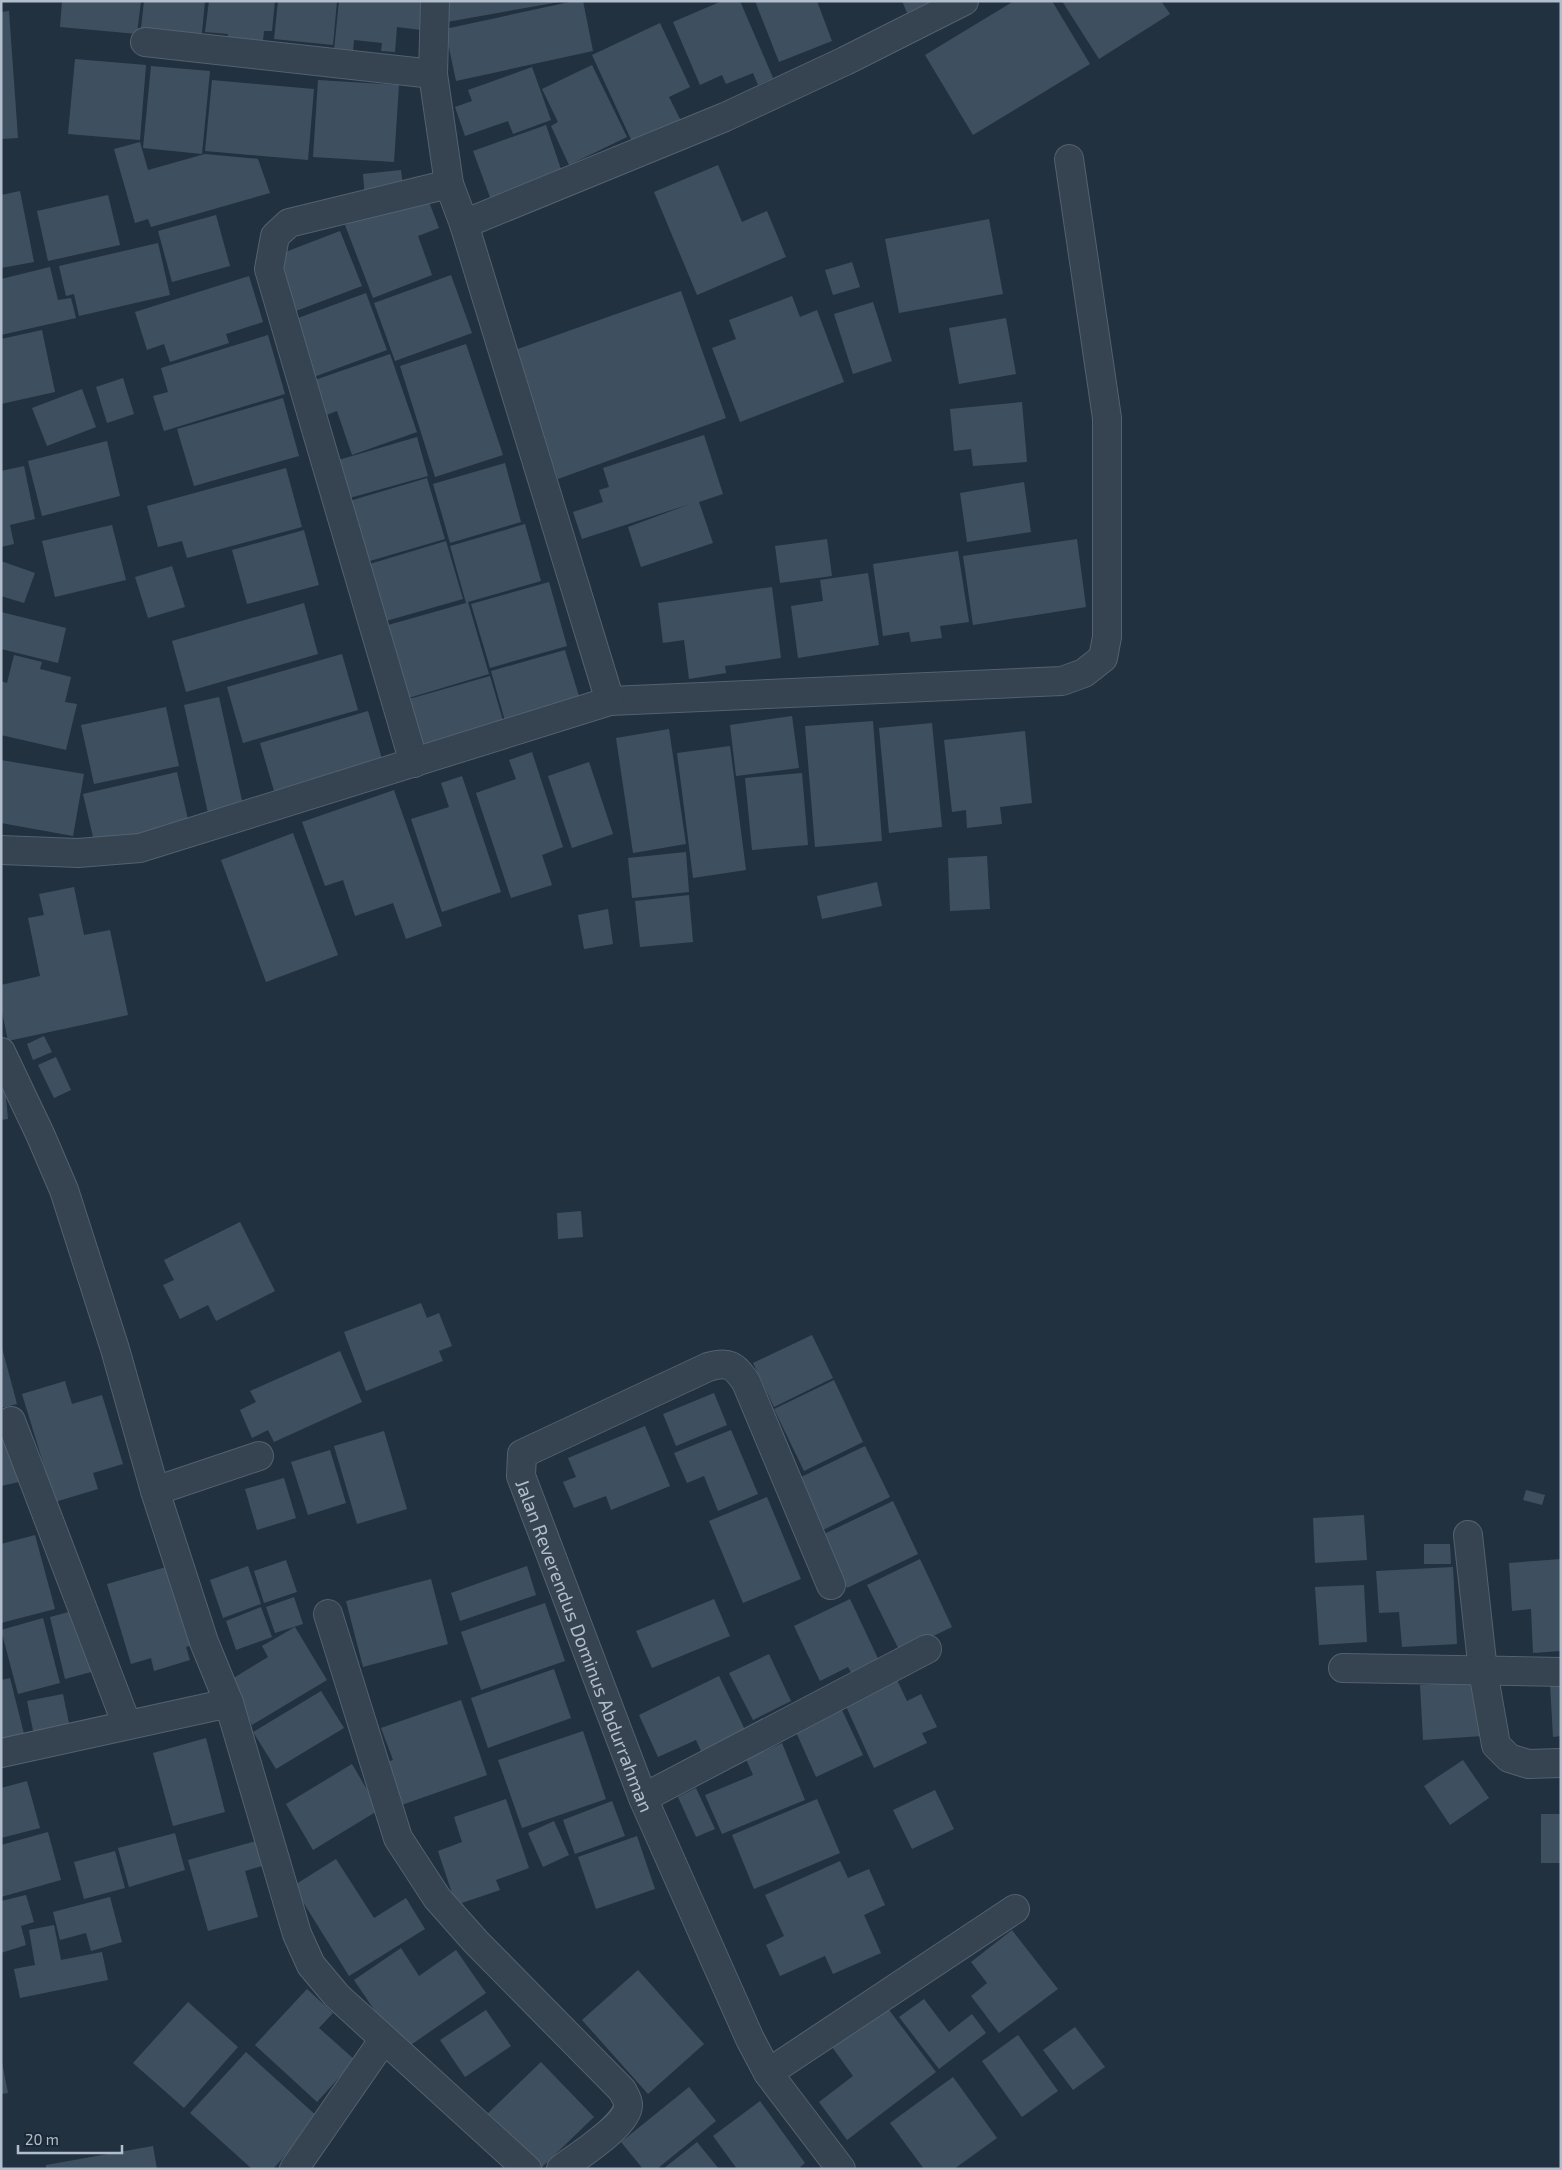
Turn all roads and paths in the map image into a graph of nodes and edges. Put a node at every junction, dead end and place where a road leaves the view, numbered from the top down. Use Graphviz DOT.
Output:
graph roads {
  1 [pos="435,1"];
  2 [pos="964,1"];
  3 [pos="145,42"];
  4 [pos="433,74"];
  5 [pos="1069,159"];
  6 [pos="449,184"];
  7 [pos="464,224"];
  8 [pos="610,701"];
  9 [pos="414,763"];
  10 [pos="1,850"];
  11 [pos="1,1052"];
  12 [pos="11,1421"];
  13 [pos="260,1456"];
  14 [pos="155,1491"];
  15 [pos="1468,1535"];
  16 [pos="831,1585"];
  17 [pos="328,1614"];
  18 [pos="927,1649"];
  19 [pos="1343,1668"];
  20 [pos="1482,1671"];
  21 [pos="1561,1672"];
  22 [pos="229,1703"];
  23 [pos="127,1725"];
  24 [pos="1,1753"];
  25 [pos="1561,1762"];
  26 [pos="643,1798"];
  27 [pos="1015,1909"];
  28 [pos="384,2040"];
  29 [pos="768,2073"];
  30 [pos="294,2169"];
  31 [pos="527,2169"];
  32 [pos="561,2169"];
  33 [pos="841,2169"];
  1 -- 4 [label="street"];
  2 -- 7 [label="street"];
  3 -- 4 [label="street"];
  4 -- 6 [label="street"];
  5 -- 8 [label="street"];
  6 -- 7 [label="street"];
  6 -- 9 [label="street"];
  7 -- 8 [label="street"];
  8 -- 9 [label="street"];
  9 -- 10 [label="street"];
  11 -- 14 [label="street"];
  12 -- 23 [label="street"];
  13 -- 14 [label="street"];
  14 -- 22 [label="street"];
  15 -- 20 [label="street"];
  16 -- 26 [label="street, Jalan Reverendus Dominus Abdurrahman"];
  17 -- 32 [label="street"];
  18 -- 26 [label="street"];
  19 -- 20 [label="street"];
  20 -- 21 [label="street"];
  20 -- 25 [label="street"];
  22 -- 23 [label="street"];
  22 -- 28 [label="street"];
  23 -- 24 [label="street"];
  26 -- 29 [label="street, Jalan Reverendus Dominus Abdurrahman"];
  27 -- 29 [label="street"];
  28 -- 30 [label="street"];
  28 -- 31 [label="street"];
  29 -- 33 [label="street, Jalan Reverendus Dominus Abdurrahman"];
}
